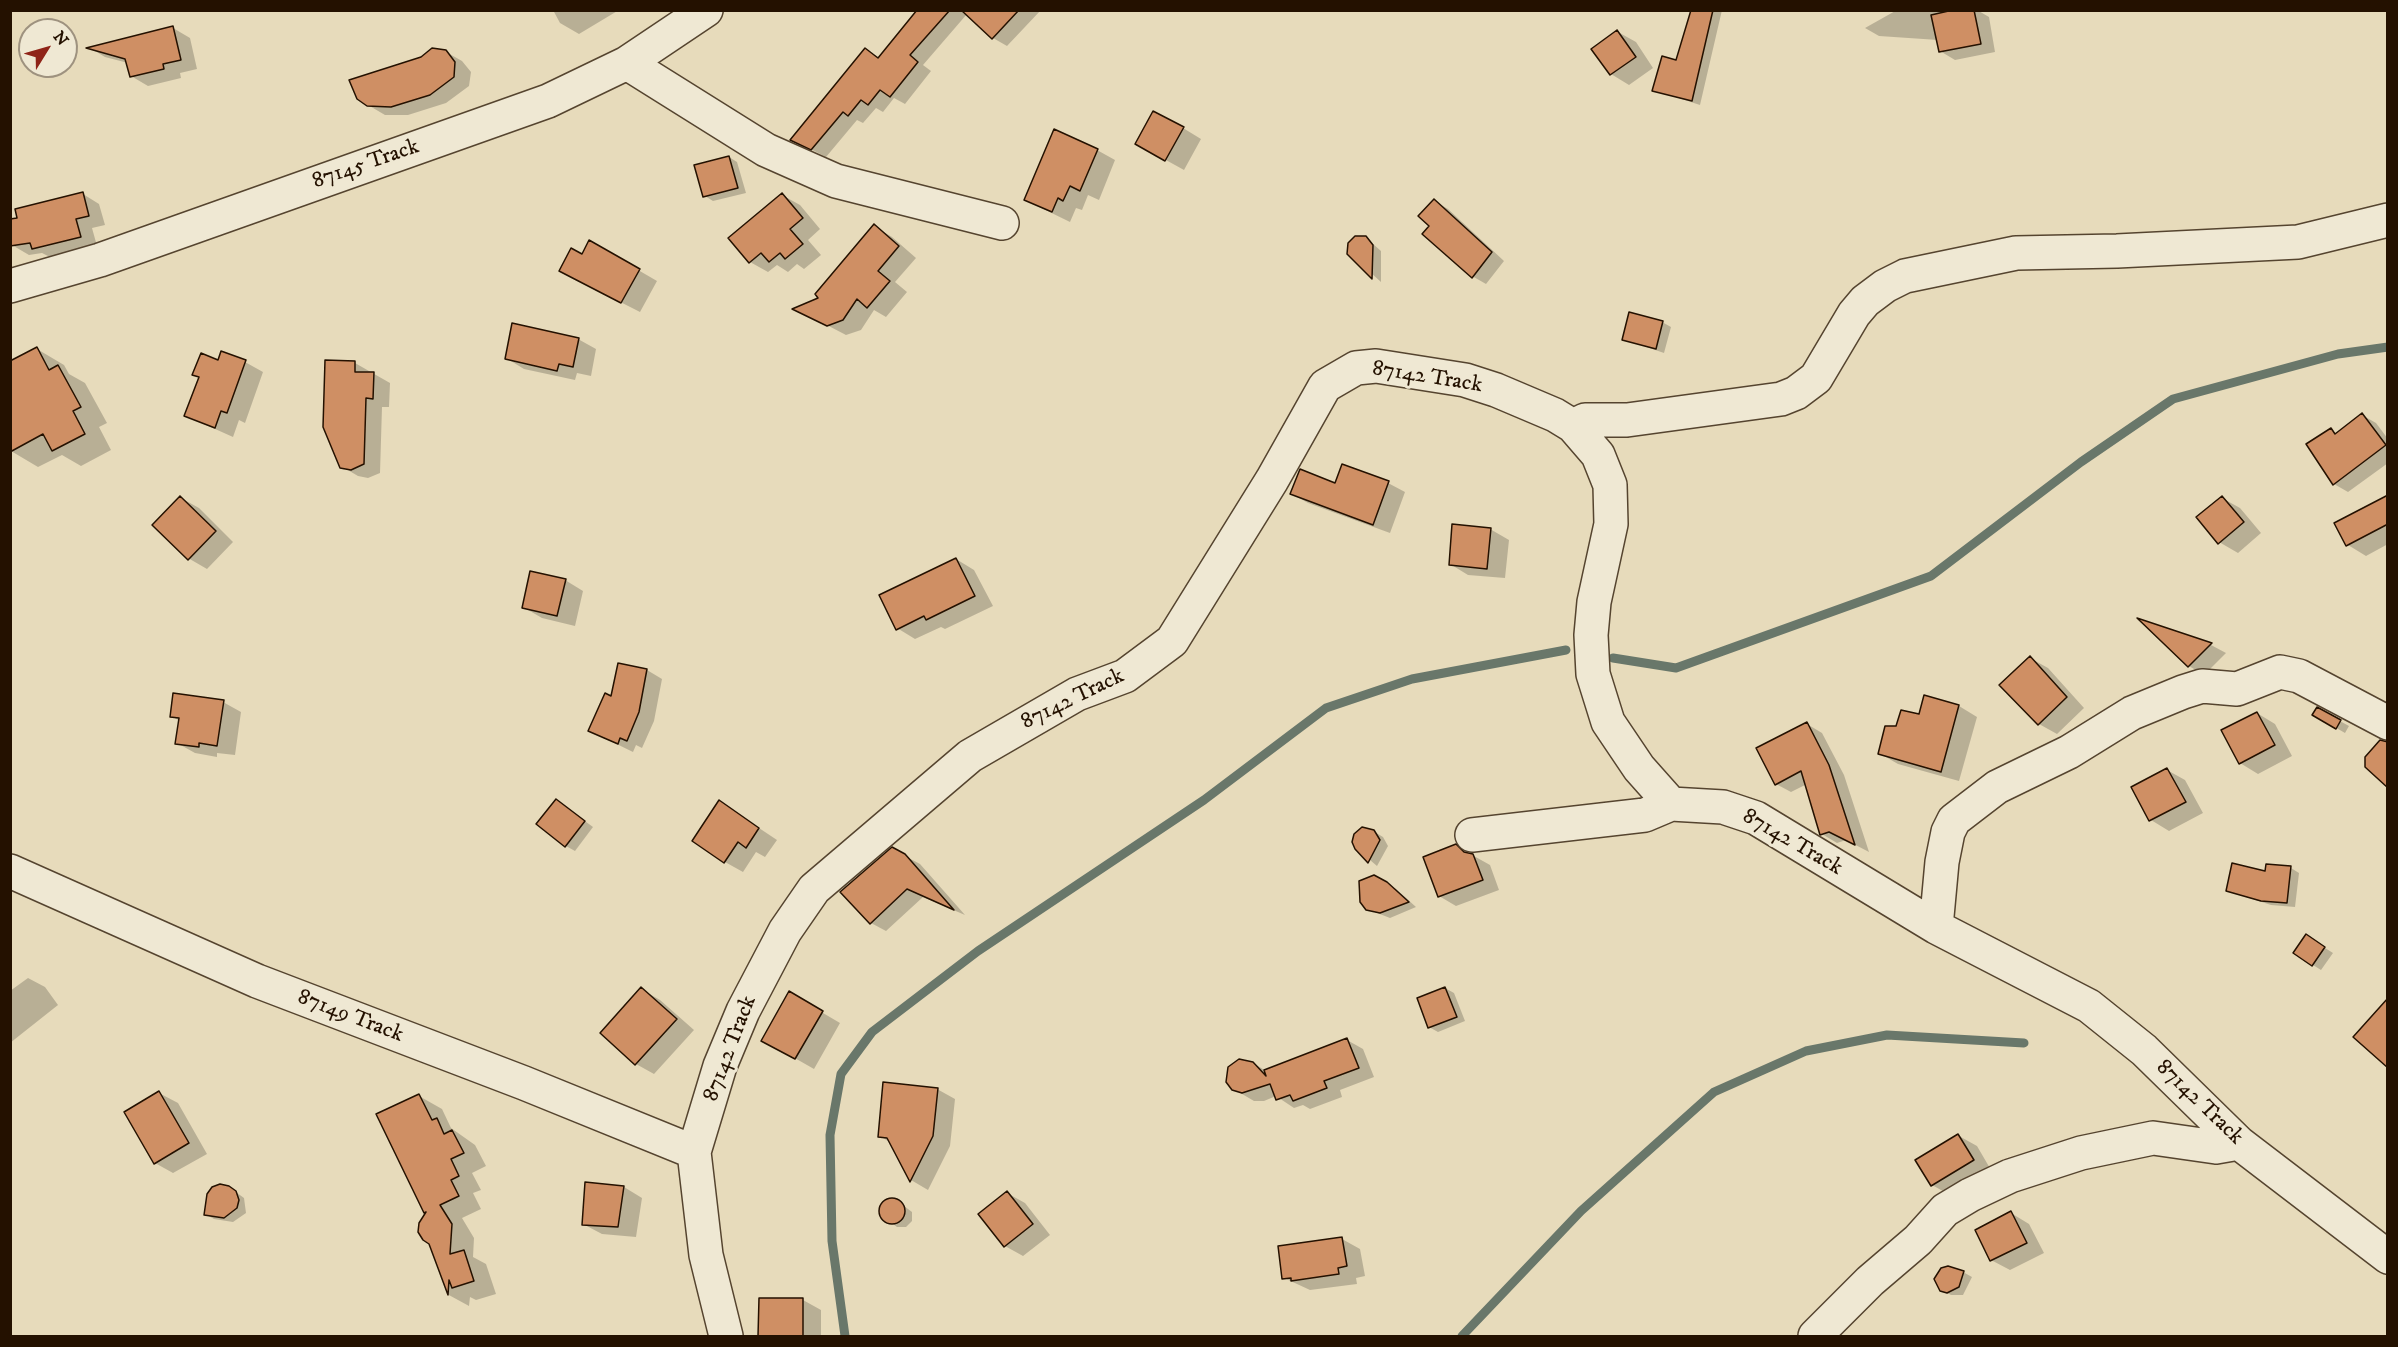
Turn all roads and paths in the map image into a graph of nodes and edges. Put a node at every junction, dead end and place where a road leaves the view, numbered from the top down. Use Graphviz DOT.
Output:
graph roads {
  1 [pos="706,10"];
  2 [pos="627,63"];
  3 [pos="2388,220"];
  4 [pos="1002,224"];
  5 [pos="10,286"];
  6 [pos="1573,426"];
  7 [pos="2388,723"];
  8 [pos="1671,804"];
  9 [pos="1472,835"];
  10 [pos="10,871"];
  11 [pos="1936,927"];
  12 [pos="2239,1143"];
  13 [pos="694,1152"];
  14 [pos="2388,1257"];
  15 [pos="726,1336"];
  16 [pos="1815,1336"];
  1 -- 2 [label="street, 87145 Track"];
  2 -- 4 [label="street"];
  2 -- 5 [label="street, 87145 Track"];
  3 -- 6 [label="street"];
  6 -- 8 [label="street, 87142 Track"];
  6 -- 13 [label="street, 87142 Track"];
  7 -- 11 [label="street"];
  8 -- 9 [label="street"];
  8 -- 11 [label="street, 87142 Track"];
  10 -- 13 [label="street, 87149 Track"];
  11 -- 12 [label="street, 87142 Track"];
  12 -- 14 [label="street, 87142 Track"];
  12 -- 16 [label="street"];
  13 -- 15 [label="street, 87142 Track"];
}
